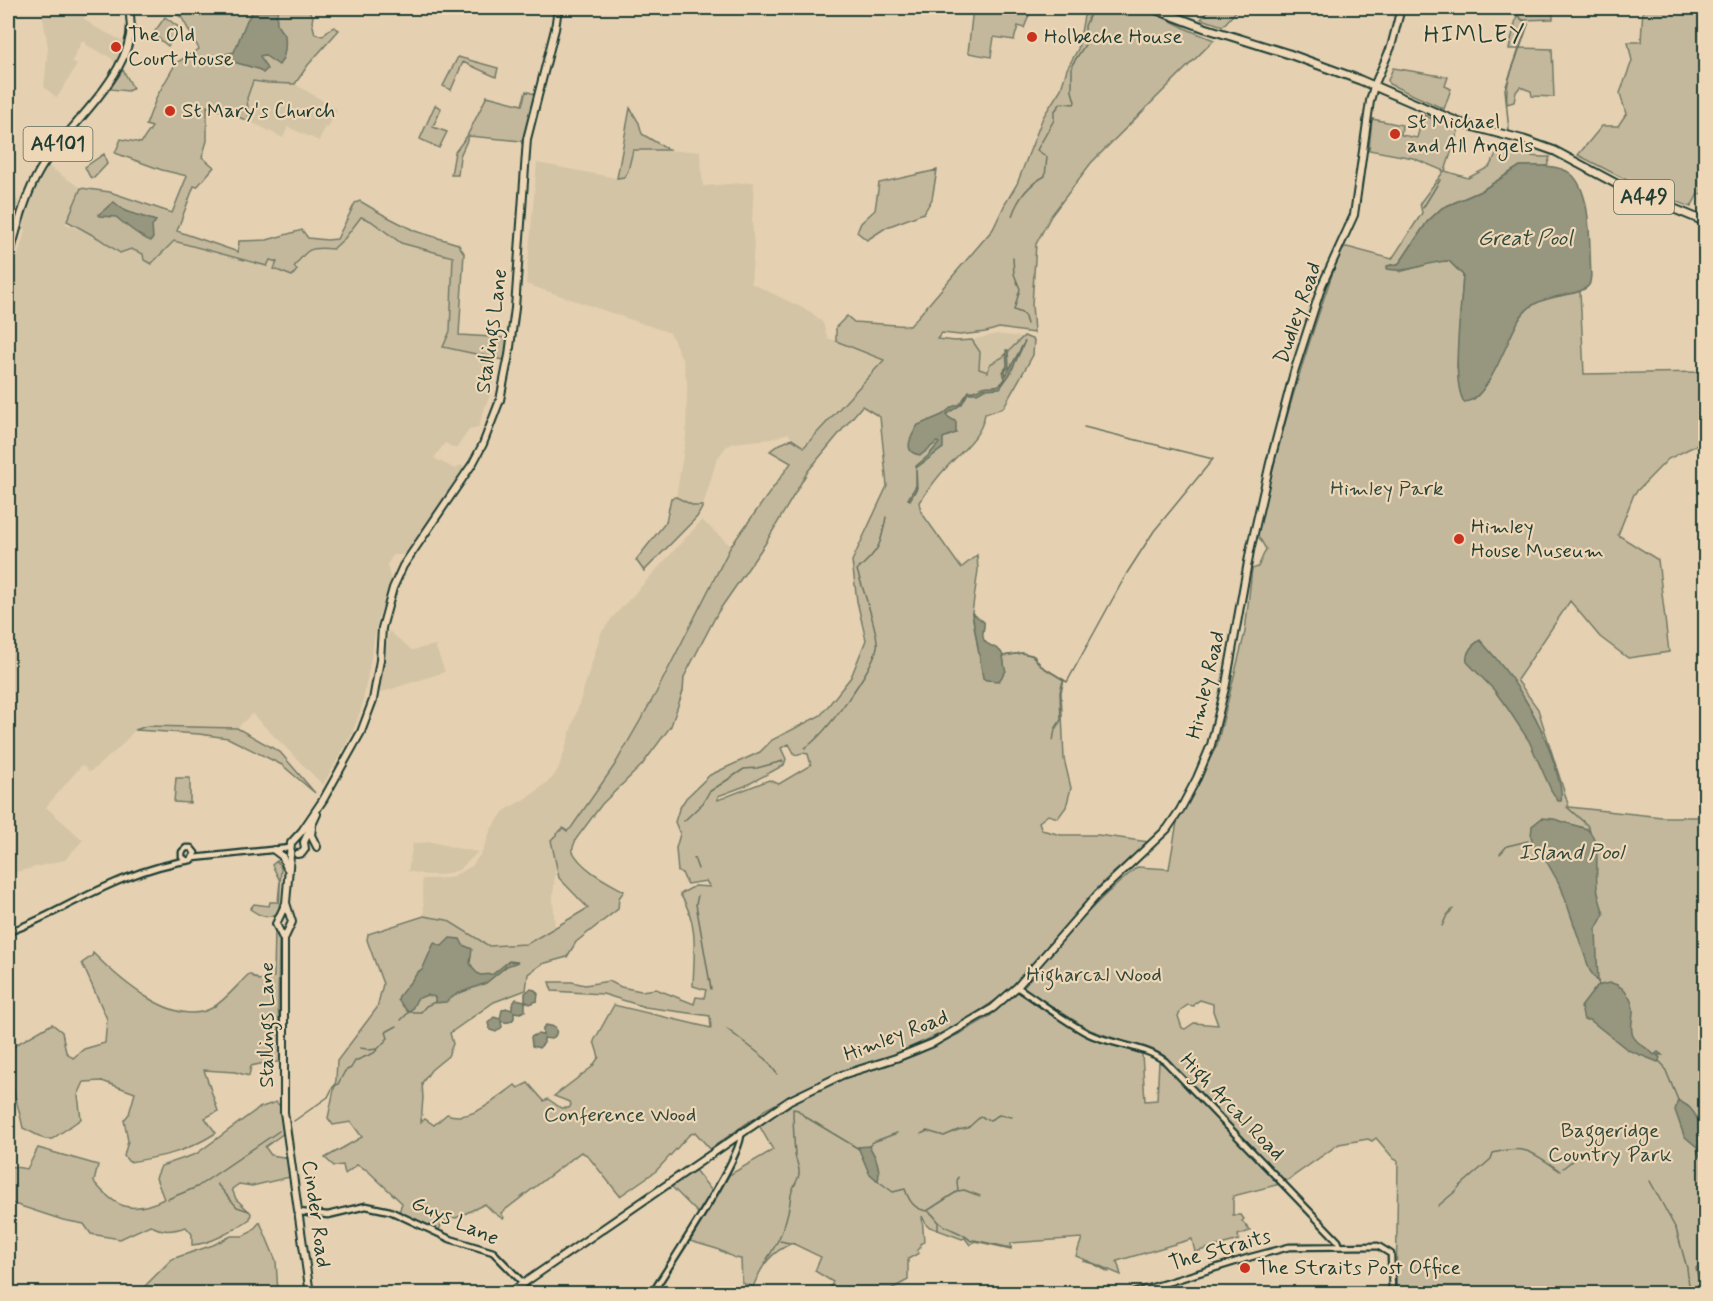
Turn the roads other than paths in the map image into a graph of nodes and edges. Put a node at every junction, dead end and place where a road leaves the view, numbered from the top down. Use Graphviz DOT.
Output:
graph roads {
  1 [pos="128,8"];
  2 [pos="558,8"];
  3 [pos="1152,8"];
  4 [pos="1401,8"];
  5 [pos="1374,86"];
  6 [pos="1706,222"];
  7 [pos="8,260"];
  8 [pos="1250,551"];
  9 [pos="323,800"];
  10 [pos="312,825"];
  11 [pos="294,840"];
  12 [pos="304,842"];
  13 [pos="317,847"];
  14 [pos="274,850"];
  15 [pos="293,851"];
  16 [pos="182,854"];
  17 [pos="194,855"];
  18 [pos="186,860"];
  19 [pos="168,865"];
  20 [pos="288,874"];
  21 [pos="286,903"];
  22 [pos="280,916"];
  23 [pos="289,916"];
  24 [pos="279,928"];
  25 [pos="290,928"];
  26 [pos="8,932"];
  27 [pos="284,939"];
  28 [pos="1017,987"];
  29 [pos="741,1132"];
  30 [pos="288,1139"];
  31 [pos="299,1212"];
  32 [pos="1340,1246"];
  33 [pos="523,1283"];
  34 [pos="310,1293"];
  35 [pos="508,1293"];
  36 [pos="652,1293"];
  37 [pos="1130,1293"];
  38 [pos="1392,1293"];
  1 -- 7 [label="main road, A4101"];
  2 -- 9 [label="main road, Stallings Lane"];
  3 -- 5 [label="highway, A449"];
  4 -- 5 [label="main road, Dudley Road"];
  5 -- 6 [label="highway, A449"];
  5 -- 8 [label="main road, Dudley Road"];
  8 -- 28 [label="main road, Himley Road"];
  9 -- 10 [label="main road"];
  9 -- 11 [label="main road"];
  10 -- 12 [label="main road"];
  10 -- 13 [label="main road"];
  11 -- 12 [label="main road"];
  11 -- 15 [label="main road"];
  12 -- 15 [label="main road"];
  14 -- 15 [label="street"];
  14 -- 17 [label="street"];
  14 -- 20 [label="main road"];
  15 -- 20 [label="main road"];
  16 -- 17 [label="street"];
  16 -- 18 [label="street"];
  16 -- 19 [label="street"];
  17 -- 18 [label="street"];
  18 -- 19 [label="street"];
  19 -- 26 [label="street"];
  20 -- 21 [label="main road"];
  21 -- 22 [label="main road"];
  21 -- 23 [label="main road"];
  22 -- 23 [label="main road"];
  22 -- 24 [label="main road"];
  23 -- 25 [label="main road"];
  24 -- 25 [label="main road"];
  24 -- 27 [label="main road, Stallings Lane"];
  25 -- 27 [label="main road, Stallings Lane"];
  27 -- 30 [label="main road, Stallings Lane"];
  28 -- 29 [label="main road, Himley Road"];
  28 -- 32 [label="street, High Arcal Road"];
  29 -- 33 [label="main road, Himley Road"];
  29 -- 36 [label="street"];
  30 -- 31 [label="main road, Cinder Road"];
  31 -- 33 [label="street, Guys Lane"];
  31 -- 34 [label="main road, Cinder Road"];
  32 -- 37 [label="street, The Straits"];
  32 -- 38 [label="street, The Straits"];
  33 -- 35 [label="main road, Himley Road"];
}
